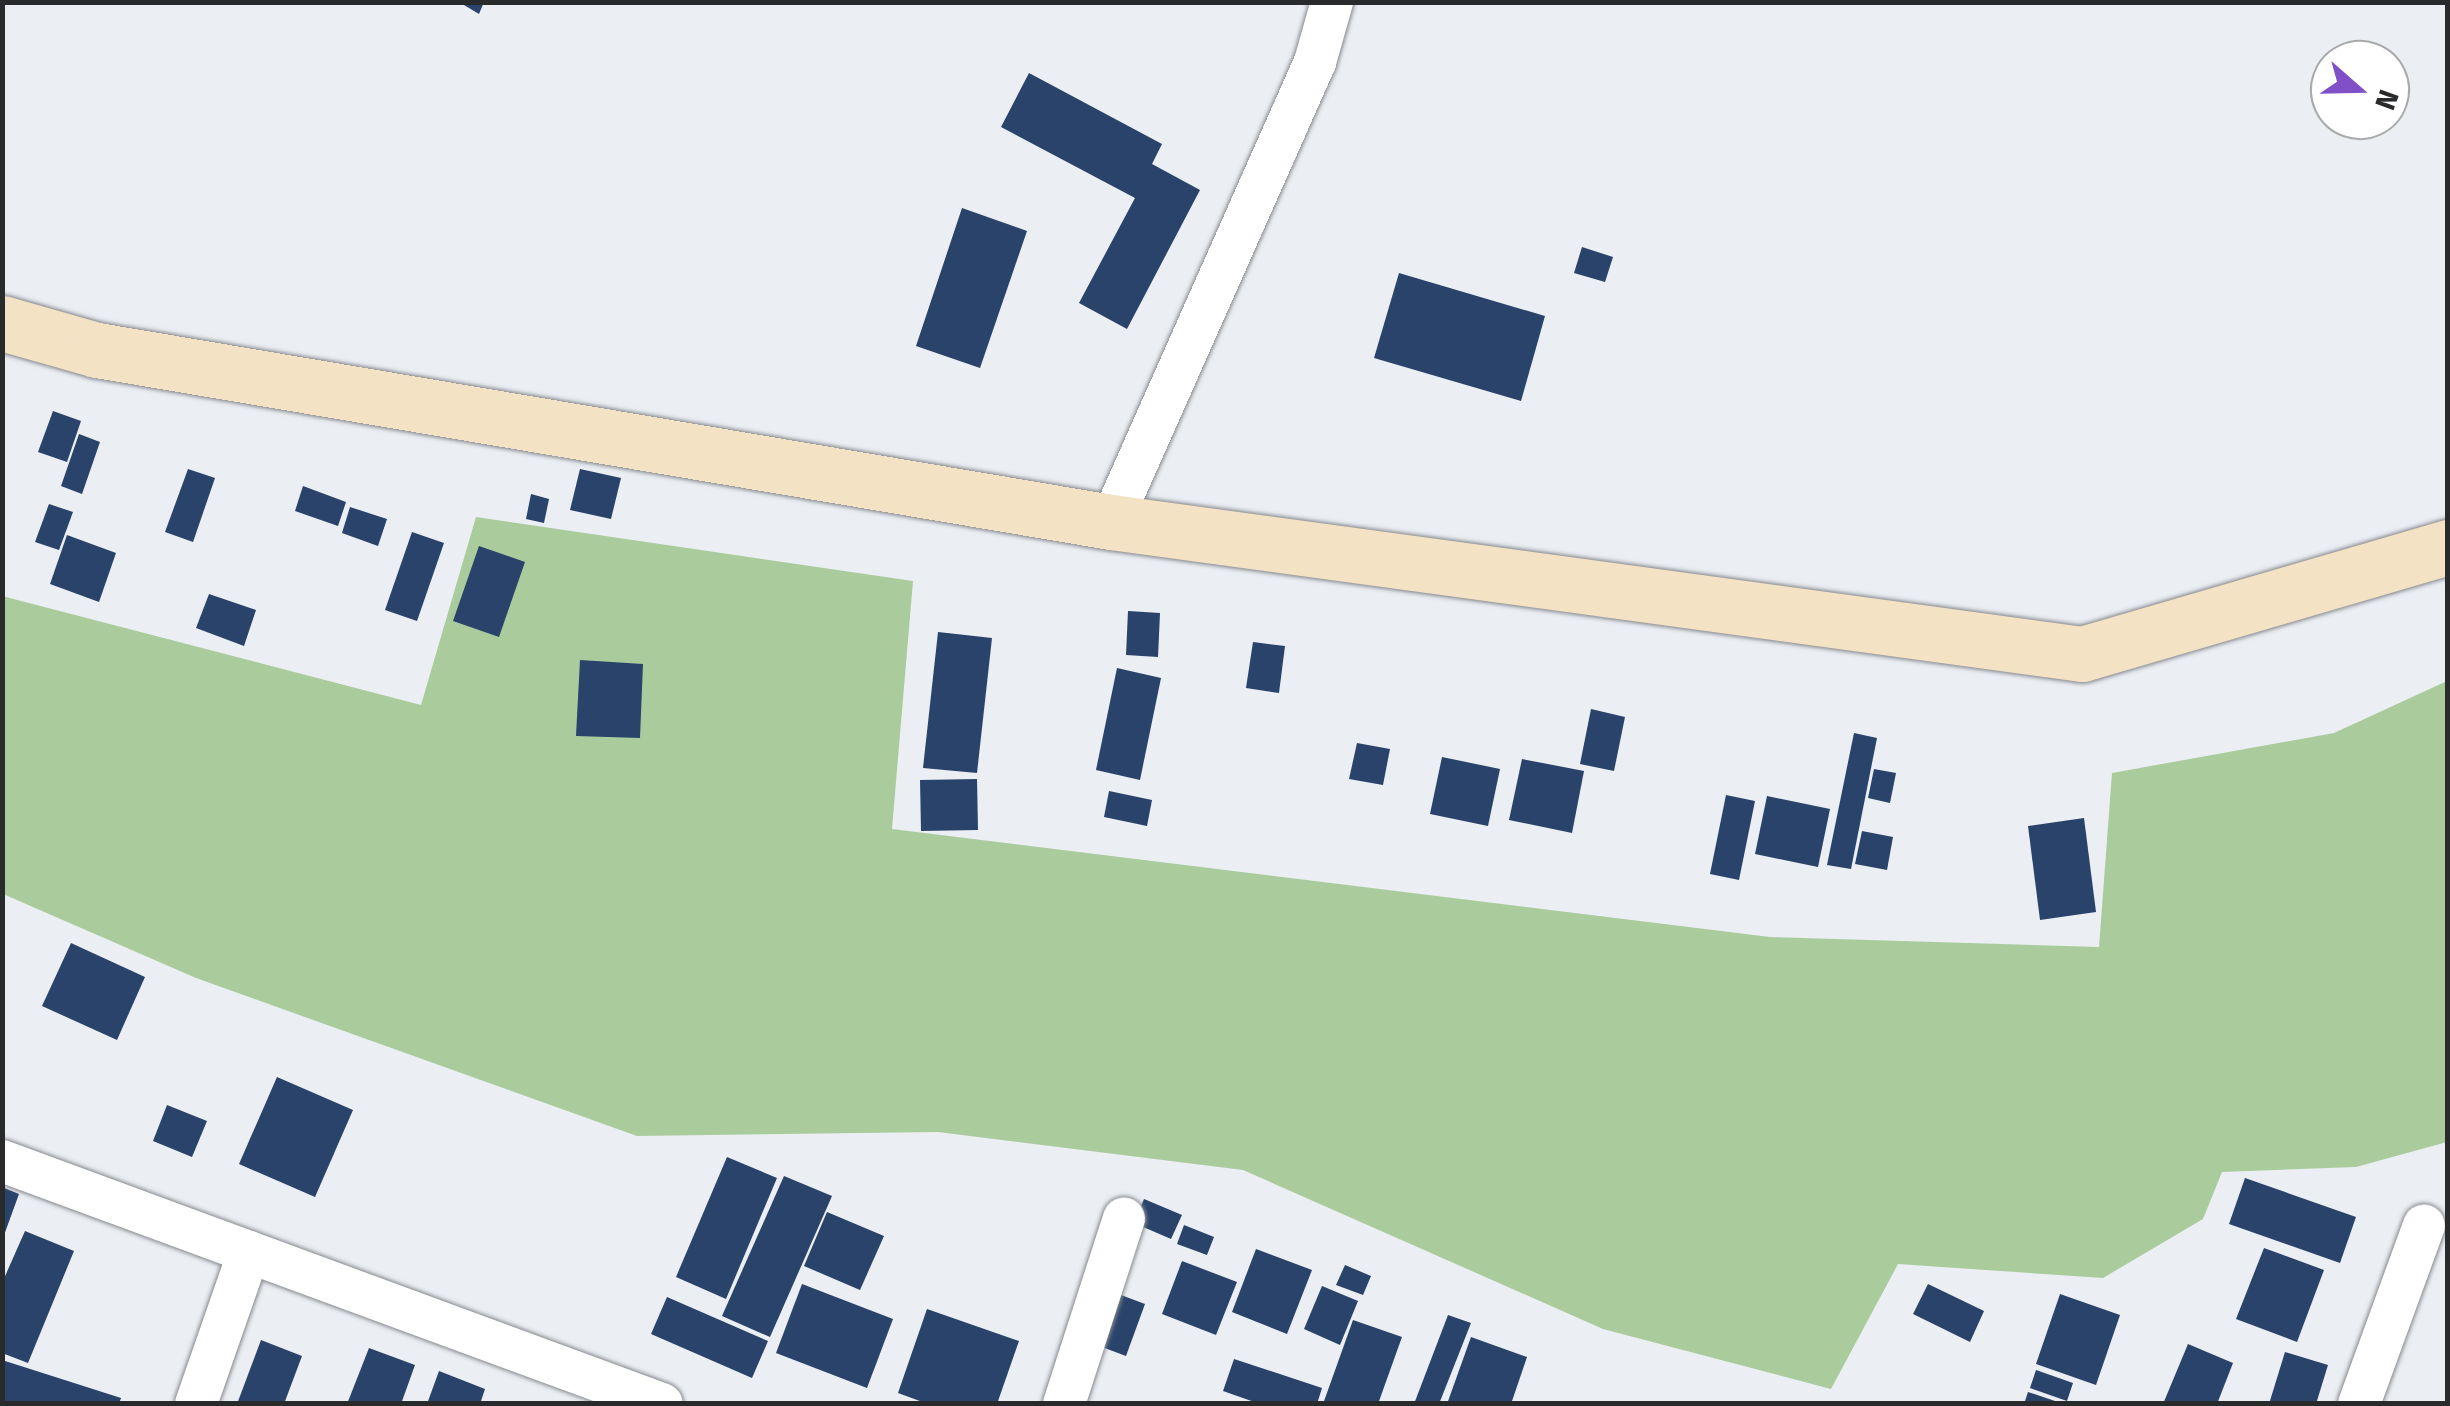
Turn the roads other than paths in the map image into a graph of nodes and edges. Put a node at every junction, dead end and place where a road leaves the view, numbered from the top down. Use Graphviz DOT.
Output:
graph roads {
  1 [pos="1332,2"];
  2 [pos="2,323"];
  3 [pos="1111,522"];
  4 [pos="2448,547"];
  5 [pos="2,1161"];
  6 [pos="1124,1218"];
  7 [pos="2424,1225"];
  8 [pos="250,1252"];
  9 [pos="196,1404"];
  10 [pos="662,1404"];
  11 [pos="1064,1404"];
  12 [pos="2359,1404"];
  1 -- 3 [label="street"];
  2 -- 3 [label="main road"];
  3 -- 4 [label="main road"];
  5 -- 8 [label="street"];
  6 -- 11 [label="street"];
  7 -- 12 [label="street"];
  8 -- 9 [label="street"];
  8 -- 10 [label="street"];
}
